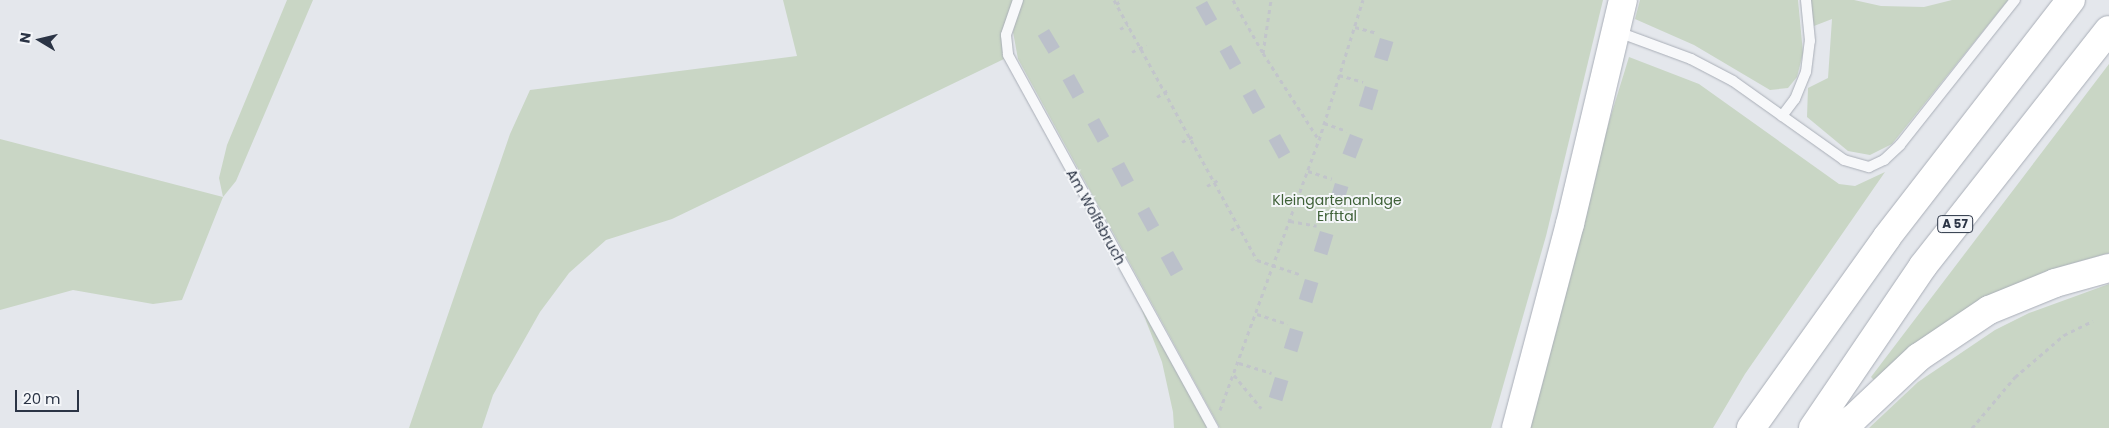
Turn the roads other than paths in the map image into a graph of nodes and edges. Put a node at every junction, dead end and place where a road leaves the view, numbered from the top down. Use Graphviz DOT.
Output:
graph roads {
  1 [pos="1018,0"];
  2 [pos="1623,0"];
  3 [pos="1806,0"];
  4 [pos="2015,0"];
  5 [pos="2071,0"];
  6 [pos="2109,30"];
  7 [pos="1615,31"];
  8 [pos="1782,116"];
  9 [pos="2109,268"];
  10 [pos="1213,428"];
  11 [pos="1516,428"];
  12 [pos="1751,428"];
  13 [pos="1813,428"];
  14 [pos="1838,428"];
  1 -- 10 [label="lane, Am Wolfsbruch"];
  2 -- 7 [label="highway"];
  3 -- 8 [label="lane"];
  4 -- 8 [label="lane"];
  5 -- 12 [label="highway"];
  6 -- 13 [label="highway, A 57"];
  7 -- 8 [label="lane"];
  7 -- 11 [label="highway"];
  9 -- 14 [label="highway"];
}
